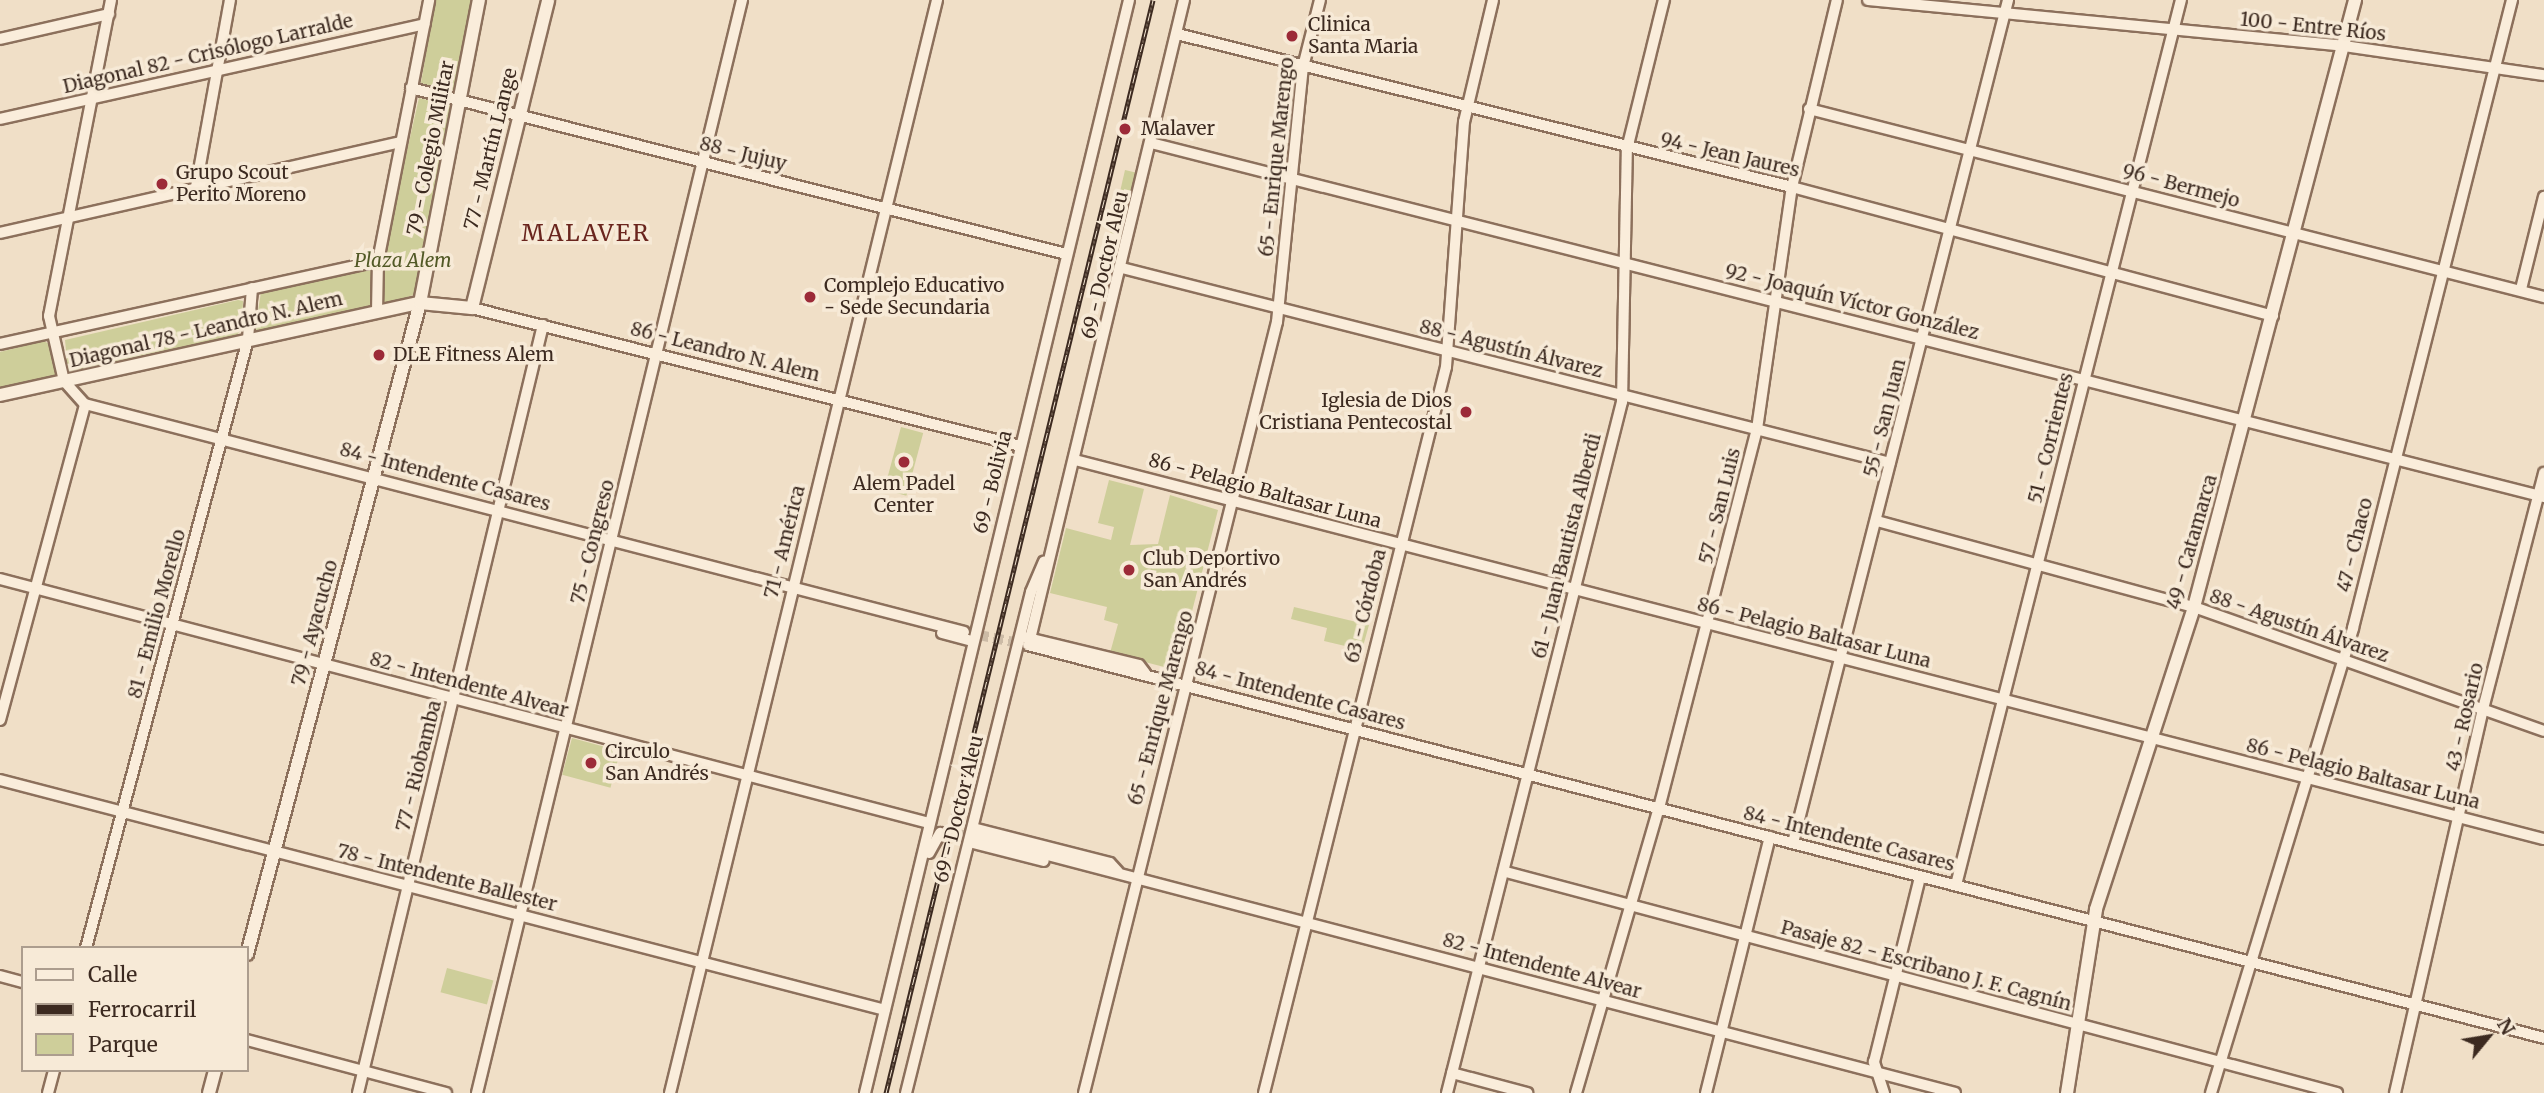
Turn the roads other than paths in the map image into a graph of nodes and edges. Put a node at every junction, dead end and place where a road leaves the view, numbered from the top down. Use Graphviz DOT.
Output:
graph roads {
  1 [pos="111,0"];
  2 [pos="230,0"];
  3 [pos="429,0"];
  4 [pos="479,0"];
  5 [pos="548,0"];
  6 [pos="742,0"];
  7 [pos="937,0"];
  8 [pos="1129,0"];
  9 [pos="1184,0"];
  10 [pos="1320,0"];
  11 [pos="1493,0"];
  12 [pos="1664,0"];
  13 [pos="1837,0"];
  14 [pos="1868,0"];
  15 [pos="2008,0"];
  16 [pos="2181,0"];
  17 [pos="2355,0"];
  18 [pos="2512,0"];
  19 [pos="2005,12"];
  20 [pos="109,14"];
  21 [pos="424,23"];
  22 [pos="2175,30"];
  23 [pos="1177,34"];
  24 [pos="0,39"];
  25 [pos="2344,46"];
  26 [pos="1303,67"];
  27 [pos="2493,68"];
  28 [pos="216,70"];
  29 [pos="2544,75"];
  30 [pos="411,88"];
  31 [pos="94,97"];
  32 [pos="460,99"];
  33 [pos="1466,108"];
  34 [pos="1809,109"];
  35 [pos="519,118"];
  36 [pos="0,119"];
  37 [pos="401,142"];
  38 [pos="1152,143"];
  39 [pos="1627,149"];
  40 [pos="1970,150"];
  41 [pos="703,162"];
  42 [pos="1291,176"];
  43 [pos="196,187"];
  44 [pos="1792,187"];
  45 [pos="2132,191"];
  46 [pos="2544,197"];
  47 [pos="886,207"];
  48 [pos="71,217"];
  49 [pos="1458,219"];
  50 [pos="1950,232"];
  51 [pos="0,233"];
  52 [pos="2295,235"];
  53 [pos="1066,254"];
  54 [pos="378,261"];
  55 [pos="1626,264"];
  56 [pos="1122,268"];
  57 [pos="2443,271"];
  58 [pos="2111,275"];
  59 [pos="252,288"];
  60 [pos="2521,289"];
  61 [pos="2544,297"];
  62 [pos="1775,301"];
  63 [pos="420,303"];
  64 [pos="472,308"];
  65 [pos="1279,308"];
  66 [pos="377,312"];
  67 [pos="2273,316"];
  68 [pos="543,325"];
  69 [pos="51,334"];
  70 [pos="1923,337"];
  71 [pos="248,339"];
  72 [pos="0,344"];
  73 [pos="1449,351"];
  74 [pos="657,354"];
  75 [pos="2084,378"];
  76 [pos="64,381"];
  77 [pos="0,395"];
  78 [pos="1623,396"];
  79 [pos="837,400"];
  80 [pos="85,404"];
  81 [pos="2246,420"];
  82 [pos="1757,429"];
  83 [pos="223,439"];
  84 [pos="1020,446"];
  85 [pos="1075,460"];
  86 [pos="2395,460"];
  87 [pos="1890,463"];
  88 [pos="2544,473"];
  89 [pos="374,476"];
  90 [pos="2541,497"];
  91 [pos="1234,500"];
  92 [pos="500,509"];
  93 [pos="1877,522"];
  94 [pos="611,539"];
  95 [pos="1400,544"];
  96 [pos="2037,564"];
  97 [pos="0,579"];
  98 [pos="792,587"];
  99 [pos="34,589"];
  100 [pos="1574,590"];
  101 [pos="825,596"];
  102 [pos="2194,607"];
  103 [pos="1708,624"];
  104 [pos="173,626"];
  105 [pos="976,628"];
  106 [pos="964,632"];
  107 [pos="1026,640"];
  108 [pos="972,641"];
  109 [pos="1017,647"];
  110 [pos="1844,658"];
  111 [pos="2343,660"];
  112 [pos="324,664"];
  113 [pos="1145,674"];
  114 [pos="1185,684"];
  115 [pos="455,699"];
  116 [pos="2003,699"];
  117 [pos="2483,709"];
  118 [pos="0,720"];
  119 [pos="1353,728"];
  120 [pos="565,730"];
  121 [pos="2544,731"];
  122 [pos="2152,737"];
  123 [pos="1529,774"];
  124 [pos="748,777"];
  125 [pos="2305,779"];
  126 [pos="0,780"];
  127 [pos="1659,808"];
  128 [pos="122,813"];
  129 [pos="2460,816"];
  130 [pos="929,823"];
  131 [pos="940,833"];
  132 [pos="972,835"];
  133 [pos="1770,837"];
  134 [pos="2544,839"];
  135 [pos="1793,844"];
  136 [pos="274,852"];
  137 [pos="1506,872"];
  138 [pos="1136,877"];
  139 [pos="1920,877"];
  140 [pos="1956,885"];
  141 [pos="407,886"];
  142 [pos="1630,907"];
  143 [pos="518,914"];
  144 [pos="2093,921"];
  145 [pos="1308,922"];
  146 [pos="1745,936"];
  147 [pos="87,946"];
  148 [pos="248,950"];
  149 [pos="2250,960"];
  150 [pos="703,962"];
  151 [pos="1478,967"];
  152 [pos="894,972"];
  153 [pos="0,976"];
  154 [pos="1895,976"];
  155 [pos="21,981"];
  156 [pos="1601,1000"];
  157 [pos="2418,1004"];
  158 [pos="885,1010"];
  159 [pos="2078,1024"];
  160 [pos="1721,1031"];
  161 [pos="2544,1038"];
  162 [pos="248,1040"];
  163 [pos="2219,1062"];
  164 [pos="1875,1070"];
  165 [pos="363,1071"];
  166 [pos="53,1072"];
  167 [pos="214,1072"];
  168 [pos="1452,1073"];
  169 [pos="48,1093"];
  170 [pos="209,1093"];
  171 [pos="358,1093"];
  172 [pos="446,1093"];
  173 [pos="477,1093"];
  174 [pos="670,1093"];
  175 [pos="864,1093"];
  176 [pos="906,1093"];
  177 [pos="1084,1093"];
  178 [pos="1264,1093"];
  179 [pos="1447,1093"];
  180 [pos="1527,1093"];
  181 [pos="1576,1093"];
  182 [pos="1706,1093"];
  183 [pos="1884,1093"];
  184 [pos="1955,1093"];
  185 [pos="2067,1093"];
  186 [pos="2211,1093"];
  187 [pos="2337,1093"];
  188 [pos="2395,1093"];
  1 -- 20 [label="street"];
  2 -- 28 [label="street"];
  3 -- 21 [label="street"];
  4 -- 32 [label="street, 79 - Colegio Militar"];
  5 -- 35 [label="street, 77 - Martín Lange"];
  6 -- 41 [label="street, 75 - Congreso"];
  7 -- 47 [label="street, 71 - América"];
  8 -- 53 [label="street, 69 - Bolivia"];
  9 -- 23 [label="street, 69 - Doctor Aleu"];
  10 -- 26 [label="street, 65 - Enrique Marengo"];
  11 -- 33 [label="street, 63 - Córdoba"];
  12 -- 39 [label="street, 61 - Juan Bautista Alberdi"];
  13 -- 34 [label="street, 57 - San Luis"];
  14 -- 19 [label="street, 100 - Entre Ríos"];
  15 -- 19 [label="street, 55 - San Juan"];
  16 -- 22 [label="street, 51 - Corrientes"];
  17 -- 25 [label="street, 49 - Catamarca"];
  18 -- 27 [label="street, 47 - Chaco"];
  19 -- 22 [label="street, 100 - Entre Ríos"];
  19 -- 40 [label="street, 55 - San Juan"];
  20 -- 24 [label="street"];
  20 -- 31 [label="street"];
  21 -- 28 [label="street, Diagonal 82 - Crisólogo Larralde"];
  21 -- 30 [label="street"];
  22 -- 25 [label="street, 100 - Entre Ríos"];
  22 -- 45 [label="street, 51 - Corrientes"];
  23 -- 26 [label="street, 94 - Jean Jaures"];
  23 -- 38 [label="street, 69 - Doctor Aleu"];
  25 -- 27 [label="street, 100 - Entre Ríos"];
  25 -- 52 [label="street, 49 - Catamarca"];
  26 -- 33 [label="street, 94 - Jean Jaures"];
  26 -- 42 [label="street, 65 - Enrique Marengo"];
  27 -- 29 [label="street, 100 - Entre Ríos"];
  27 -- 57 [label="street, 47 - Chaco"];
  28 -- 31 [label="street, Diagonal 82 - Crisólogo Larralde"];
  28 -- 43 [label="street"];
  30 -- 32 [label="street, 88 - Jujuy"];
  30 -- 37 [label="street"];
  31 -- 36 [label="street, Diagonal 82 - Crisólogo Larralde"];
  31 -- 48 [label="street"];
  32 -- 35 [label="street, 88 - Jujuy"];
  32 -- 63 [label="street, 79 - Colegio Militar"];
  33 -- 39 [label="street, 94 - Jean Jaures"];
  33 -- 49 [label="street, 63 - Córdoba"];
  34 -- 40 [label="street, 96 - Bermejo"];
  34 -- 44 [label="street, 57 - San Luis"];
  35 -- 41 [label="street, 88 - Jujuy"];
  35 -- 64 [label="street, 77 - Martín Lange"];
  37 -- 43 [label="street"];
  37 -- 54 [label="street"];
  38 -- 42 [label="street, 92 - Joaquín Víctor González"];
  38 -- 56 [label="street, 69 - Doctor Aleu"];
  39 -- 44 [label="street, 94 - Jean Jaures"];
  39 -- 55 [label="street, 61 - Juan Bautista Alberdi"];
  40 -- 45 [label="street, 96 - Bermejo"];
  40 -- 50 [label="street, 55 - San Juan"];
  41 -- 47 [label="street, 88 - Jujuy"];
  41 -- 74 [label="street, 75 - Congreso"];
  42 -- 49 [label="street, 92 - Joaquín Víctor González"];
  42 -- 65 [label="street, 65 - Enrique Marengo"];
  43 -- 48 [label="street"];
  44 -- 50 [label="street, 94 - Jean Jaures"];
  44 -- 62 [label="street, 57 - San Luis"];
  45 -- 52 [label="street, 96 - Bermejo"];
  45 -- 58 [label="street, 51 - Corrientes"];
  46 -- 60 [label="street"];
  47 -- 53 [label="street, 88 - Jujuy"];
  47 -- 79 [label="street, 71 - América"];
  48 -- 51 [label="street"];
  48 -- 69 [label="street"];
  49 -- 55 [label="street, 92 - Joaquín Víctor González"];
  49 -- 73 [label="street, 63 - Córdoba"];
  50 -- 58 [label="street, 94 - Jean Jaures"];
  50 -- 70 [label="street, 55 - San Juan"];
  52 -- 57 [label="street, 96 - Bermejo"];
  52 -- 67 [label="street, 49 - Catamarca"];
  53 -- 84 [label="street, 69 - Bolivia"];
  54 -- 59 [label="street"];
  54 -- 66 [label="street"];
  55 -- 62 [label="street, 92 - Joaquín Víctor González"];
  55 -- 78 [label="street, 61 - Juan Bautista Alberdi"];
  56 -- 65 [label="street, 88 - Agustín Álvarez"];
  56 -- 85 [label="street, 69 - Doctor Aleu"];
  57 -- 60 [label="street, 96 - Bermejo"];
  57 -- 86 [label="street, 47 - Chaco"];
  58 -- 67 [label="street, 94 - Jean Jaures"];
  58 -- 75 [label="street, 51 - Corrientes"];
  59 -- 69 [label="street"];
  59 -- 71 [label="street, 81 - Emilio Morello"];
  60 -- 61 [label="street, 96 - Bermejo"];
  62 -- 70 [label="street, 92 - Joaquín Víctor González"];
  62 -- 82 [label="street, 57 - San Luis"];
  63 -- 64 [label="street, 86 - Leandro N. Alem"];
  63 -- 66 [label="street, Diagonal 78 - Leandro N. Alem"];
  63 -- 89 [label="street, 79 - Ayacucho"];
  64 -- 68 [label="street, 86 - Leandro N. Alem"];
  65 -- 73 [label="street, 88 - Agustín Álvarez"];
  65 -- 91 [label="street, 65 - Enrique Marengo"];
  66 -- 71 [label="street, Diagonal 78 - Leandro N. Alem"];
  67 -- 81 [label="street, 49 - Catamarca"];
  68 -- 74 [label="street, 86 - Leandro N. Alem"];
  68 -- 92 [label="street, 77 - Riobamba"];
  69 -- 72 [label="street"];
  69 -- 76 [label="street"];
  70 -- 75 [label="street, 92 - Joaquín Víctor González"];
  70 -- 87 [label="street, 55 - San Juan"];
  71 -- 76 [label="street, Diagonal 78 - Leandro N. Alem"];
  71 -- 83 [label="street, 81 - Emilio Morello"];
  73 -- 78 [label="street, 88 - Agustín Álvarez"];
  73 -- 95 [label="street, 63 - Córdoba"];
  74 -- 79 [label="street, 86 - Leandro N. Alem"];
  74 -- 94 [label="street, 75 - Congreso"];
  75 -- 81 [label="street, 92 - Joaquín Víctor González"];
  75 -- 96 [label="street, 51 - Corrientes"];
  76 -- 77 [label="street, Diagonal 78 - Leandro N. Alem"];
  76 -- 80 [label="street"];
  78 -- 82 [label="street, 88 - Agustín Álvarez"];
  78 -- 100 [label="street, 61 - Juan Bautista Alberdi"];
  79 -- 84 [label="street, 86 - Leandro N. Alem"];
  79 -- 98 [label="street, 71 - América"];
  80 -- 83 [label="street, 84 - Intendente Casares"];
  80 -- 99 [label="street"];
  81 -- 86 [label="street, 92 - Joaquín Víctor González"];
  81 -- 102 [label="street, 49 - Catamarca"];
  82 -- 87 [label="street, 88 - Agustín Álvarez"];
  82 -- 103 [label="street, 57 - San Luis"];
  83 -- 89 [label="street, 84 - Intendente Casares"];
  83 -- 104 [label="street, 81 - Emilio Morello"];
  84 -- 105 [label="street, 69 - Bolivia"];
  85 -- 91 [label="street, 86 - Pelagio Baltasar Luna"];
  85 -- 107 [label="street, 69 - Doctor Aleu"];
  86 -- 90 [label="street, 92 - Joaquín Víctor González"];
  86 -- 111 [label="street, 47 - Chaco"];
  87 -- 93 [label="street, 55 - San Juan"];
  88 -- 90 [label="street, 43 - Rosario"];
  89 -- 92 [label="street, 84 - Intendente Casares"];
  89 -- 112 [label="street, 79 - Ayacucho"];
  90 -- 117 [label="street, 43 - Rosario"];
  91 -- 95 [label="street, 86 - Pelagio Baltasar Luna"];
  91 -- 114 [label="street, 65 - Enrique Marengo"];
  92 -- 94 [label="street, 84 - Intendente Casares"];
  92 -- 115 [label="street, 77 - Riobamba"];
  93 -- 96 [label="street, 88 - Agustín Álvarez"];
  93 -- 110 [label="street, 55 - San Juan"];
  94 -- 98 [label="street, 84 - Intendente Casares"];
  94 -- 120 [label="street, 75 - Congreso"];
  95 -- 100 [label="street, 86 - Pelagio Baltasar Luna"];
  95 -- 119 [label="street, 63 - Córdoba"];
  96 -- 102 [label="street, 88 - Agustín Álvarez"];
  96 -- 116 [label="street, 51 - Corrientes"];
  97 -- 99 [label="street, 82 - Intendente Alvear"];
  98 -- 101 [label="street, 84 - Intendente Casares"];
  98 -- 124 [label="street, 71 - América"];
  99 -- 104 [label="street, 82 - Intendente Alvear"];
  99 -- 118 [label="street"];
  100 -- 103 [label="street, 86 - Pelagio Baltasar Luna"];
  100 -- 123 [label="street, 61 - Juan Bautista Alberdi"];
  101 -- 105 [label="street, 84 - Intendente Casares"];
  101 -- 106 [label="street, 84 - Intendente Casares"];
  101 -- 108 [label="street, 84 - Intendente Casares"];
  102 -- 111 [label="street, 88 - Agustín Álvarez"];
  102 -- 122 [label="street, 49 - Catamarca"];
  103 -- 110 [label="street, 86 - Pelagio Baltasar Luna"];
  103 -- 127 [label="street, 57 - San Luis"];
  104 -- 112 [label="street, 82 - Intendente Alvear"];
  104 -- 128 [label="street, 81 - Emilio Morello"];
  105 -- 108 [label="street, 69 - Bolivia"];
  107 -- 109 [label="street, 69 - Doctor Aleu"];
  107 -- 113 [label="street, 84 - Intendente Casares"];
  108 -- 130 [label="street, 69 - Bolivia"];
  109 -- 113 [label="street, 84 - Intendente Casares"];
  109 -- 132 [label="street, 69 - Doctor Aleu"];
  110 -- 116 [label="street, 86 - Pelagio Baltasar Luna"];
  110 -- 135 [label="street, 55 - San Juan"];
  111 -- 117 [label="street, 88 - Agustín Álvarez"];
  111 -- 125 [label="street, 47 - Chaco"];
  112 -- 115 [label="street, 82 - Intendente Alvear"];
  112 -- 136 [label="street, 79 - Ayacucho"];
  113 -- 114 [label="street, 84 - Intendente Casares"];
  114 -- 119 [label="street, 84 - Intendente Casares"];
  114 -- 138 [label="street, 65 - Enrique Marengo"];
  115 -- 120 [label="street, 82 - Intendente Alvear"];
  115 -- 141 [label="street, 77 - Riobamba"];
  116 -- 122 [label="street, 86 - Pelagio Baltasar Luna"];
  116 -- 140 [label="street, 51 - Corrientes"];
  117 -- 121 [label="street, 88 - Agustín Álvarez"];
  117 -- 129 [label="street, 43 - Rosario"];
  119 -- 123 [label="street, 84 - Intendente Casares"];
  119 -- 145 [label="street, 63 - Córdoba"];
  120 -- 124 [label="street, 82 - Intendente Alvear"];
  120 -- 143 [label="street, 75 - Congreso"];
  122 -- 125 [label="street, 86 - Pelagio Baltasar Luna"];
  122 -- 144 [label="street, 49 - Catamarca"];
  123 -- 127 [label="street, 84 - Intendente Casares"];
  123 -- 137 [label="street, 61 - Juan Bautista Alberdi"];
  124 -- 130 [label="street, 82 - Intendente Alvear"];
  124 -- 150 [label="street, 71 - América"];
  125 -- 129 [label="street, 86 - Pelagio Baltasar Luna"];
  125 -- 149 [label="street, 47 - Chaco"];
  126 -- 128 [label="street, 78 - Intendente Ballester"];
  127 -- 133 [label="street, 84 - Intendente Casares"];
  127 -- 142 [label="street, 57 - San Luis"];
  128 -- 136 [label="street, 78 - Intendente Ballester"];
  128 -- 147 [label="street, 81 - Emilio Morello"];
  129 -- 134 [label="street, 86 - Pelagio Baltasar Luna"];
  129 -- 157 [label="street, 43 - Rosario"];
  130 -- 152 [label="street, 69 - Bolivia"];
  131 -- 152 [label="street, 69 - Bolivia"];
  132 -- 138 [label="street, 82 - Intendente Alvear"];
  132 -- 176 [label="street, 69 - Doctor Aleu"];
  133 -- 135 [label="street, 84 - Intendente Casares"];
  133 -- 146 [label="street"];
  135 -- 139 [label="street, 84 - Intendente Casares"];
  136 -- 141 [label="street, 78 - Intendente Ballester"];
  136 -- 148 [label="street, 79 - Ayacucho"];
  137 -- 142 [label="street, Pasaje 82 - Escribano J. F. Cagnín"];
  137 -- 151 [label="street, 61 - Juan Bautista Alberdi"];
  138 -- 145 [label="street, 82 - Intendente Alvear"];
  138 -- 177 [label="street, 65 - Enrique Marengo"];
  139 -- 140 [label="street, 84 - Intendente Casares"];
  139 -- 154 [label="street"];
  140 -- 144 [label="street, 84 - Intendente Casares"];
  141 -- 143 [label="street, 78 - Intendente Ballester"];
  141 -- 165 [label="street, 77 - Riobamba"];
  142 -- 146 [label="street, Pasaje 82 - Escribano J. F. Cagnín"];
  142 -- 156 [label="street, 57 - San Luis"];
  143 -- 150 [label="street, 78 - Intendente Ballester"];
  143 -- 173 [label="street, 75 - Congreso"];
  144 -- 149 [label="street, 84 - Intendente Casares"];
  144 -- 159 [label="street, 49 - Catamarca"];
  145 -- 151 [label="street, 82 - Intendente Alvear"];
  145 -- 178 [label="street, 63 - Córdoba"];
  146 -- 154 [label="street, Pasaje 82 - Escribano J. F. Cagnín"];
  146 -- 160 [label="street"];
  149 -- 157 [label="street, 84 - Intendente Casares"];
  149 -- 163 [label="street, 47 - Chaco"];
  150 -- 158 [label="street, 78 - Intendente Ballester"];
  150 -- 174 [label="street, 71 - América"];
  151 -- 156 [label="street, 82 - Intendente Alvear"];
  151 -- 168 [label="street, 61 - Juan Bautista Alberdi"];
  152 -- 158 [label="street, 69 - Bolivia"];
  153 -- 155 [label="street"];
  154 -- 159 [label="street, Pasaje 82 - Escribano J. F. Cagnín"];
  154 -- 164 [label="street"];
  156 -- 160 [label="street, 82 - Intendente Alvear"];
  156 -- 181 [label="street, 57 - San Luis"];
  157 -- 161 [label="street, 84 - Intendente Casares"];
  157 -- 188 [label="street, 43 - Rosario"];
  158 -- 175 [label="street, 69 - Bolivia"];
  159 -- 163 [label="street, Pasaje 82 - Escribano J. F. Cagnín"];
  159 -- 185 [label="street, 49 - Catamarca"];
  160 -- 164 [label="street, 82 - Intendente Alvear"];
  160 -- 182 [label="street"];
  162 -- 165 [label="street"];
  163 -- 186 [label="street, 47 - Chaco"];
  163 -- 187 [label="street, Pasaje 82 - Escribano J. F. Cagnín"];
  164 -- 183 [label="street"];
  164 -- 184 [label="street, 82 - Intendente Alvear"];
  165 -- 171 [label="street, 77 - Riobamba"];
  165 -- 172 [label="street"];
  166 -- 169 [label="street"];
  167 -- 170 [label="street"];
  168 -- 179 [label="street, 61 - Juan Bautista Alberdi"];
  168 -- 180 [label="street"];
}
